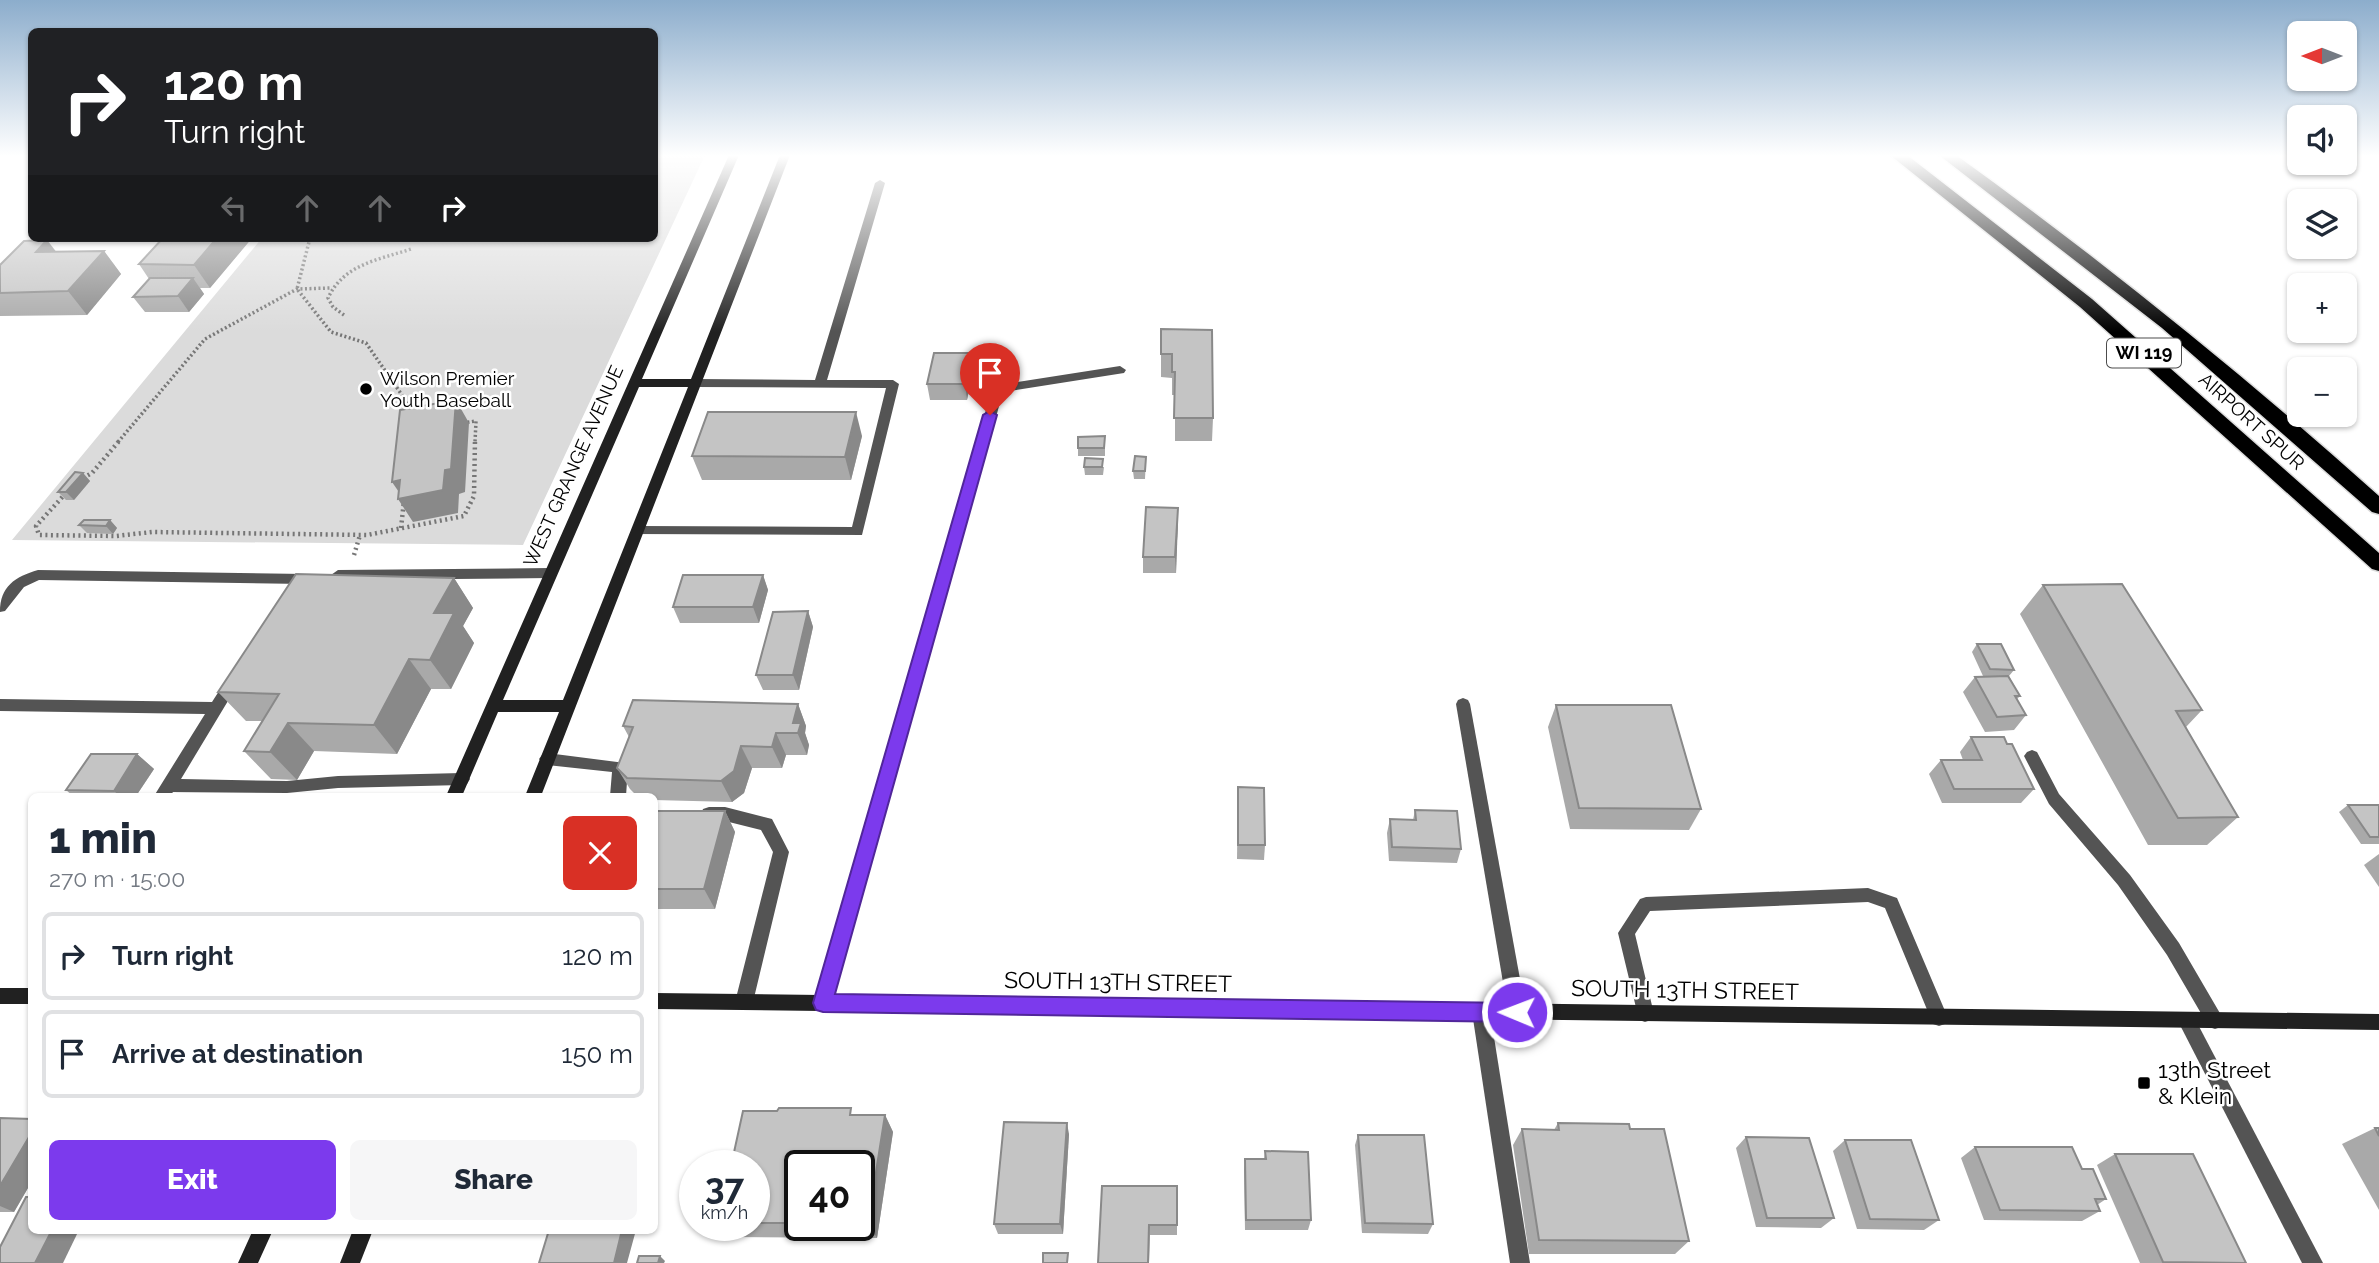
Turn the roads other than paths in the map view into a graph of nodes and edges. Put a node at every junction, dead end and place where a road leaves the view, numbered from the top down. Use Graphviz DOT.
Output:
graph roads {
  1 [pos="708,214"];
  2 [pos="762,214"];
  3 [pos="871,214"];
  4 [pos="1973,214"];
  5 [pos="2027,214"];
  6 [pos="1120,370"];
  7 [pos="634,383"];
  8 [pos="695,383"];
  9 [pos="820,384"];
  10 [pos="2379,507"];
  11 [pos="638,531"];
  12 [pos="2379,564"];
  13 [pos="550,573"];
  14 [pos="305,579"];
  15 [pos="289,589"];
  16 [pos="0,607"];
  17 [pos="238,673"];
  18 [pos="1463,704"];
  19 [pos="0,705"];
  20 [pos="494,705"];
  21 [pos="568,706"];
  22 [pos="216,708"];
  23 [pos="2032,756"];
  24 [pos="547,760"];
  25 [pos="462,779"];
  26 [pos="166,790"];
  27 [pos="455,793"];
  28 [pos="534,793"];
  29 [pos="618,793"];
  30 [pos="690,815"];
  31 [pos="0,996"];
  32 [pos="28,996"];
  33 [pos="658,1001"];
  34 [pos="744,1002"];
  35 [pos="823,1003"];
  36 [pos="1481,1012"];
  37 [pos="1517,1012"];
  38 [pos="1645,1014"];
  39 [pos="1939,1017"];
  40 [pos="2187,1021"];
  41 [pos="2215,1021"];
  42 [pos="2379,1022"];
  43 [pos="261,1234"];
  44 [pos="361,1234"];
  45 [pos="248,1263"];
  46 [pos="350,1263"];
  47 [pos="1520,1263"];
  48 [pos="2312,1263"];
  1 -- 7 [label="street, WEST GRANGE AVENUE"];
  2 -- 8 [label="street"];
  3 -- 9 [label="street"];
  4 -- 12 [label="highway, AIRPORT SPUR / WI 119"];
  5 -- 10 [label="highway, AIRPORT SPUR / WI 119"];
  6 -- 35 [label="street"];
  7 -- 8 [label="street"];
  7 -- 13 [label="street, WEST GRANGE AVENUE"];
  8 -- 9 [label="street"];
  8 -- 11 [label="street"];
  9 -- 11 [label="street"];
  11 -- 21 [label="street"];
  13 -- 14 [label="street"];
  13 -- 20 [label="street, WEST GRANGE AVENUE"];
  14 -- 15 [label="street"];
  14 -- 16 [label="street"];
  17 -- 22 [label="street"];
  18 -- 37 [label="street"];
  19 -- 22 [label="street"];
  20 -- 21 [label="street"];
  20 -- 25 [label="street, WEST GRANGE AVENUE"];
  21 -- 24 [label="street"];
  22 -- 26 [label="street"];
  23 -- 41 [label="street"];
  24 -- 28 [label="street"];
  24 -- 29 [label="street"];
  25 -- 26 [label="street"];
  25 -- 27 [label="street, WEST GRANGE AVENUE"];
  30 -- 34 [label="street"];
  31 -- 32 [label="street"];
  33 -- 34 [label="street, SOUTH 13TH STREET"];
  34 -- 35 [label="street, SOUTH 13TH STREET"];
  35 -- 36 [label="street, SOUTH 13TH STREET"];
  36 -- 37 [label="street, SOUTH 13TH STREET"];
  36 -- 47 [label="street"];
  37 -- 38 [label="street, SOUTH 13TH STREET"];
  38 -- 39 [label="street, SOUTH 13TH STREET"];
  38 -- 39 [label="street"];
  39 -- 40 [label="street, SOUTH 13TH STREET"];
  40 -- 41 [label="street, SOUTH 13TH STREET"];
  40 -- 48 [label="street"];
  41 -- 42 [label="street, SOUTH 13TH STREET"];
  43 -- 45 [label="street"];
  44 -- 46 [label="street"];
}
